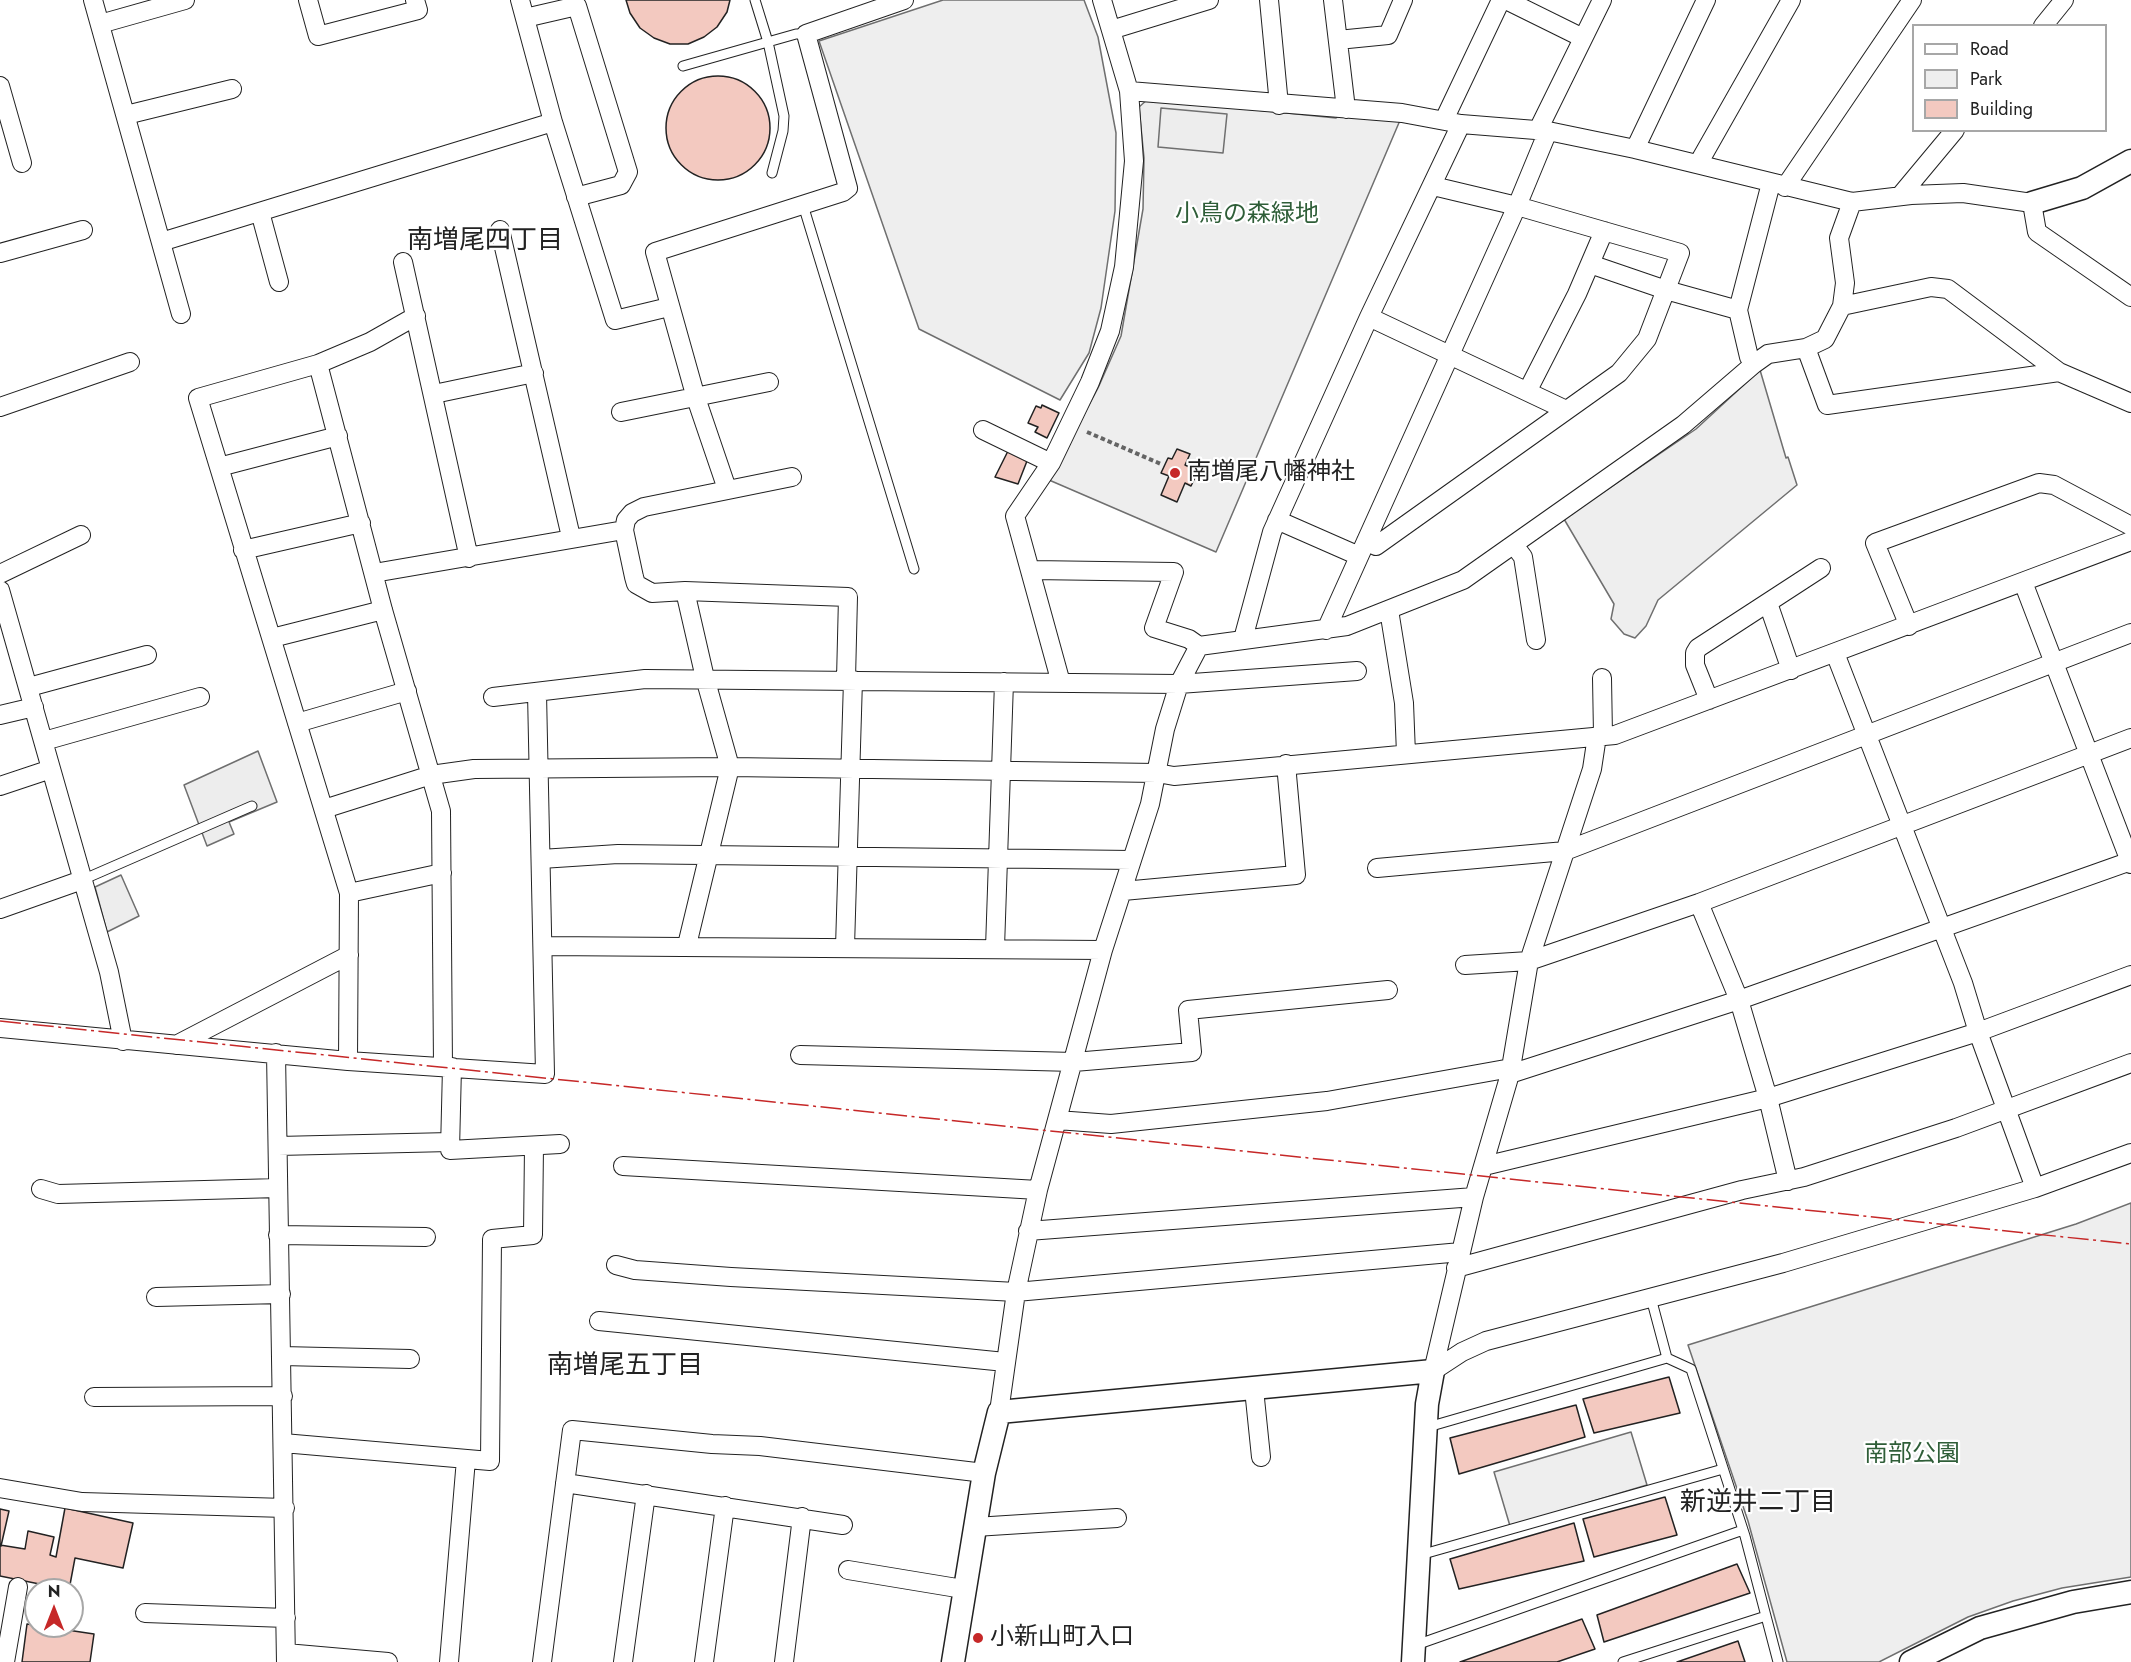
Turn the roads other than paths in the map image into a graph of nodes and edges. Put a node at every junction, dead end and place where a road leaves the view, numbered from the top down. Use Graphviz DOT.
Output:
graph roads {
  1 [pos="93,0"];
  2 [pos="185,0"];
  3 [pos="308,0"];
  4 [pos="415,0"];
  5 [pos="520,0"];
  6 [pos="754,0"];
  7 [pos="1102,0"];
  8 [pos="1209,0"];
  9 [pos="1269,0"];
  10 [pos="1333,0"];
  11 [pos="1403,0"];
  12 [pos="1501,0"];
  13 [pos="1506,0"];
  14 [pos="1602,0"];
  15 [pos="1706,0"];
  16 [pos="1791,0"];
  17 [pos="1912,0"];
  18 [pos="2064,0"];
  19 [pos="895,1"];
  20 [pos="525,18"];
  21 [pos="100,24"];
  22 [pos="2045,24"];
  23 [pos="1112,30"];
  24 [pos="806,34"];
  25 [pos="1583,38"];
  26 [pos="1338,39"];
  27 [pos="768,42"];
  28 [pos="683,66"];
  29 [pos="0,86"];
  30 [pos="232,90"];
  31 [pos="1129,91"];
  32 [pos="1279,105"];
  33 [pos="1346,108"];
  34 [pos="126,115"];
  35 [pos="553,122"];
  36 [pos="1453,122"];
  37 [pos="1543,131"];
  38 [pos="1953,132"];
  39 [pos="1635,149"];
  40 [pos="2131,161"];
  41 [pos="22,163"];
  42 [pos="1698,164"];
  43 [pos="772,173"];
  44 [pos="1778,185"];
  45 [pos="1433,186"];
  46 [pos="1900,196"];
  47 [pos="576,197"];
  48 [pos="1852,202"];
  49 [pos="2031,203"];
  50 [pos="803,205"];
  51 [pos="1517,206"];
  52 [pos="260,212"];
  53 [pos="83,230"];
  54 [pos="500,230"];
  55 [pos="1604,231"];
  56 [pos="161,242"];
  57 [pos="0,253"];
  58 [pos="403,262"];
  59 [pos="1590,264"];
  60 [pos="279,282"];
  61 [pos="1666,290"];
  62 [pos="2131,297"];
  63 [pos="1842,306"];
  64 [pos="669,307"];
  65 [pos="1738,310"];
  66 [pos="181,314"];
  67 [pos="416,316"];
  68 [pos="1369,317"];
  69 [pos="1806,348"];
  70 [pos="1449,355"];
  71 [pos="130,362"];
  72 [pos="318,364"];
  73 [pos="1754,364"];
  74 [pos="2059,372"];
  75 [pos="534,373"];
  76 [pos="769,382"];
  77 [pos="1528,390"];
  78 [pos="434,394"];
  79 [pos="696,398"];
  80 [pos="2131,403"];
  81 [pos="0,407"];
  82 [pos="1566,410"];
  83 [pos="621,412"];
  84 [pos="983,430"];
  85 [pos="338,436"];
  86 [pos="1051,463"];
  87 [pos="219,467"];
  88 [pos="792,477"];
  89 [pos="727,489"];
  90 [pos="1277,520"];
  91 [pos="361,523"];
  92 [pos="2131,526"];
  93 [pos="624,530"];
  94 [pos="81,535"];
  95 [pos="571,537"];
  96 [pos="2131,541"];
  97 [pos="1514,545"];
  98 [pos="1363,549"];
  99 [pos="243,550"];
  100 [pos="469,558"];
  101 [pos="1821,568"];
  102 [pos="914,569"];
  103 [pos="1032,570"];
  104 [pos="374,573"];
  105 [pos="0,574"];
  106 [pos="2024,582"];
  107 [pos="0,590"];
  108 [pos="685,591"];
  109 [pos="1768,603"];
  110 [pos="383,610"];
  111 [pos="1389,610"];
  112 [pos="5,621"];
  113 [pos="1909,626"];
  114 [pos="1326,630"];
  115 [pos="2131,633"];
  116 [pos="272,638"];
  117 [pos="1243,639"];
  118 [pos="1536,640"];
  119 [pos="1199,646"];
  120 [pos="1835,653"];
  121 [pos="147,655"];
  122 [pos="2055,662"];
  123 [pos="1791,670"];
  124 [pos="1357,671"];
  125 [pos="705,678"];
  126 [pos="1602,678"];
  127 [pos="849,679"];
  128 [pos="1004,682"];
  129 [pos="1061,683"];
  130 [pos="1179,684"];
  131 [pos="29,687"];
  132 [pos="406,692"];
  133 [pos="537,693"];
  134 [pos="200,697"];
  135 [pos="493,697"];
  136 [pos="1709,700"];
  137 [pos="34,707"];
  138 [pos="0,716"];
  139 [pos="297,723"];
  140 [pos="1600,735"];
  141 [pos="1867,735"];
  142 [pos="2131,738"];
  143 [pos="44,741"];
  144 [pos="1406,754"];
  145 [pos="2090,754"];
  146 [pos="1286,764"];
  147 [pos="730,767"];
  148 [pos="539,768"];
  149 [pos="51,769"];
  150 [pos="850,769"];
  151 [pos="1002,771"];
  152 [pos="1157,773"];
  153 [pos="431,775"];
  154 [pos="0,786"];
  155 [pos="252,806"];
  156 [pos="324,809"];
  157 [pos="1903,826"];
  158 [pos="1565,850"];
  159 [pos="708,855"];
  160 [pos="848,856"];
  161 [pos="541,859"];
  162 [pos="999,859"];
  163 [pos="1132,860"];
  164 [pos="2131,862"];
  165 [pos="1377,868"];
  166 [pos="442,873"];
  167 [pos="82,880"];
  168 [pos="1123,891"];
  169 [pos="349,893"];
  170 [pos="1699,903"];
  171 [pos="0,909"];
  172 [pos="1941,927"];
  173 [pos="687,945"];
  174 [pos="543,946"];
  175 [pos="845,947"];
  176 [pos="995,948"];
  177 [pos="1103,950"];
  178 [pos="349,955"];
  179 [pos="1529,961"];
  180 [pos="1465,965"];
  181 [pos="2131,975"];
  182 [pos="1388,990"];
  183 [pos="1739,1000"];
  184 [pos="0,1028"];
  185 [pos="1977,1032"];
  186 [pos="123,1041"];
  187 [pos="177,1045"];
  188 [pos="276,1053"];
  189 [pos="800,1055"];
  190 [pos="348,1061"];
  191 [pos="1074,1062"];
  192 [pos="2131,1063"];
  193 [pos="448,1067"];
  194 [pos="1510,1071"];
  195 [pos="1768,1098"];
  196 [pos="2006,1110"];
  197 [pos="1057,1120"];
  198 [pos="450,1142"];
  199 [pos="560,1144"];
  200 [pos="278,1146"];
  201 [pos="534,1146"];
  202 [pos="2131,1153"];
  203 [pos="623,1166"];
  204 [pos="1484,1166"];
  205 [pos="1788,1181"];
  206 [pos="278,1188"];
  207 [pos="2035,1188"];
  208 [pos="41,1189"];
  209 [pos="1038,1190"];
  210 [pos="1474,1197"];
  211 [pos="1028,1231"];
  212 [pos="278,1235"];
  213 [pos="426,1237"];
  214 [pos="1459,1260"];
  215 [pos="616,1264"];
  216 [pos="1016,1292"];
  217 [pos="281,1294"];
  218 [pos="156,1297"];
  219 [pos="1651,1298"];
  220 [pos="599,1321"];
  221 [pos="282,1356"];
  222 [pos="1667,1358"];
  223 [pos="410,1359"];
  224 [pos="1005,1362"];
  225 [pos="1433,1371"];
  226 [pos="1254,1389"];
  227 [pos="283,1396"];
  228 [pos="94,1397"];
  229 [pos="999,1412"];
  230 [pos="1425,1428"];
  231 [pos="283,1443"];
  232 [pos="1261,1457"];
  233 [pos="466,1459"];
  234 [pos="1723,1469"];
  235 [pos="984,1473"];
  236 [pos="565,1483"];
  237 [pos="0,1488"];
  238 [pos="646,1494"];
  239 [pos="725,1506"];
  240 [pos="285,1508"];
  241 [pos="802,1517"];
  242 [pos="1117,1518"];
  243 [pos="843,1525"];
  244 [pos="975,1527"];
  245 [pos="1743,1530"];
  246 [pos="1418,1556"];
  247 [pos="848,1570"];
  248 [pos="18,1587"];
  249 [pos="963,1589"];
  250 [pos="2131,1592"];
  251 [pos="145,1613"];
  252 [pos="1766,1616"];
  253 [pos="286,1618"];
  254 [pos="1413,1654"];
  255 [pos="286,1658"];
  256 [pos="5,1662"];
  257 [pos="388,1662"];
  258 [pos="449,1662"];
  259 [pos="542,1662"];
  260 [pos="623,1662"];
  261 [pos="704,1662"];
  262 [pos="784,1662"];
  263 [pos="953,1662"];
  264 [pos="1623,1662"];
  265 [pos="1778,1662"];
  266 [pos="1911,1662"];
  1 -- 21 [label="street"];
  2 -- 21 [label="street"];
  3 -- 4 [label="street"];
  5 -- 20 [label="street"];
  6 -- 27 [label="lane"];
  7 -- 23 [label="street"];
  8 -- 23 [label="street"];
  9 -- 32 [label="street"];
  10 -- 26 [label="street"];
  11 -- 26 [label="street"];
  12 -- 36 [label="street"];
  13 -- 25 [label="street"];
  14 -- 25 [label="street"];
  15 -- 39 [label="street"];
  16 -- 42 [label="street"];
  17 -- 44 [label="street"];
  18 -- 22 [label="street"];
  19 -- 24 [label="street"];
  20 -- 35 [label="street"];
  20 -- 47 [label="street"];
  21 -- 34 [label="street"];
  23 -- 31 [label="street"];
  24 -- 27 [label="lane"];
  24 -- 50 [label="street"];
  25 -- 37 [label="street"];
  26 -- 33 [label="street"];
  27 -- 28 [label="lane"];
  27 -- 43 [label="lane"];
  29 -- 41 [label="street"];
  30 -- 34 [label="street"];
  31 -- 32 [label="street"];
  31 -- 86 [label="street"];
  32 -- 33 [label="street"];
  33 -- 36 [label="street"];
  34 -- 56 [label="street"];
  35 -- 47 [label="street"];
  35 -- 52 [label="street"];
  36 -- 37 [label="street"];
  36 -- 45 [label="street"];
  37 -- 39 [label="street"];
  37 -- 51 [label="street"];
  38 -- 46 [label="street"];
  39 -- 42 [label="street"];
  40 -- 49 [label="street"];
  42 -- 44 [label="street"];
  44 -- 48 [label="street"];
  44 -- 65 [label="street"];
  45 -- 51 [label="street"];
  45 -- 68 [label="street"];
  46 -- 48 [label="street"];
  46 -- 49 [label="street"];
  47 -- 64 [label="street"];
  48 -- 63 [label="street"];
  49 -- 62 [label="street"];
  50 -- 64 [label="street"];
  50 -- 102 [label="lane"];
  51 -- 55 [label="street"];
  51 -- 70 [label="street"];
  52 -- 56 [label="street"];
  52 -- 60 [label="street"];
  53 -- 57 [label="street"];
  54 -- 75 [label="street"];
  55 -- 59 [label="street"];
  55 -- 61 [label="street"];
  56 -- 66 [label="street"];
  58 -- 67 [label="street"];
  59 -- 61 [label="street"];
  59 -- 77 [label="street"];
  61 -- 65 [label="street"];
  61 -- 82 [label="street"];
  63 -- 69 [label="street"];
  63 -- 74 [label="street"];
  64 -- 79 [label="street"];
  65 -- 73 [label="street"];
  67 -- 72 [label="street"];
  67 -- 78 [label="street"];
  68 -- 70 [label="street"];
  68 -- 90 [label="street"];
  69 -- 73 [label="street"];
  69 -- 74 [label="street"];
  70 -- 77 [label="street"];
  70 -- 98 [label="street"];
  71 -- 81 [label="street"];
  72 -- 85 [label="street"];
  72 -- 87 [label="street"];
  73 -- 97 [label="street"];
  74 -- 80 [label="street"];
  75 -- 78 [label="street"];
  75 -- 95 [label="street"];
  76 -- 79 [label="street"];
  77 -- 82 [label="street"];
  78 -- 100 [label="street"];
  79 -- 83 [label="street"];
  79 -- 89 [label="street"];
  82 -- 98 [label="street"];
  84 -- 86 [label="street"];
  85 -- 87 [label="street"];
  85 -- 91 [label="street"];
  86 -- 103 [label="street"];
  87 -- 99 [label="street"];
  88 -- 89 [label="street"];
  89 -- 93 [label="street"];
  90 -- 98 [label="street"];
  90 -- 117 [label="street"];
  91 -- 99 [label="street"];
  91 -- 104 [label="street"];
  92 -- 113 [label="street"];
  93 -- 95 [label="street"];
  93 -- 108 [label="street"];
  94 -- 105 [label="street"];
  95 -- 100 [label="street"];
  96 -- 106 [label="street"];
  97 -- 111 [label="street"];
  97 -- 118 [label="street"];
  98 -- 114 [label="street"];
  99 -- 116 [label="street"];
  100 -- 104 [label="street"];
  101 -- 109 [label="street"];
  103 -- 119 [label="street"];
  103 -- 129 [label="street"];
  104 -- 110 [label="street"];
  106 -- 113 [label="street"];
  106 -- 122 [label="street"];
  107 -- 112 [label="street"];
  108 -- 125 [label="street"];
  108 -- 127 [label="street"];
  109 -- 123 [label="street"];
  109 -- 136 [label="street"];
  110 -- 116 [label="street"];
  110 -- 132 [label="street"];
  111 -- 114 [label="street"];
  111 -- 144 [label="street"];
  112 -- 131 [label="street"];
  113 -- 120 [label="street"];
  114 -- 117 [label="street"];
  115 -- 122 [label="street"];
  116 -- 139 [label="street"];
  117 -- 119 [label="street"];
  119 -- 130 [label="street"];
  120 -- 123 [label="street"];
  120 -- 141 [label="street"];
  121 -- 131 [label="street"];
  122 -- 141 [label="street"];
  122 -- 145 [label="street"];
  123 -- 136 [label="street"];
  124 -- 130 [label="street"];
  125 -- 127 [label="street"];
  125 -- 133 [label="street"];
  125 -- 147 [label="street"];
  126 -- 140 [label="street"];
  127 -- 128 [label="street"];
  127 -- 150 [label="street"];
  128 -- 129 [label="street"];
  128 -- 151 [label="street"];
  129 -- 130 [label="street"];
  130 -- 152 [label="street"];
  131 -- 137 [label="street"];
  132 -- 139 [label="street"];
  132 -- 153 [label="street"];
  133 -- 135 [label="street"];
  133 -- 148 [label="street"];
  134 -- 143 [label="street"];
  136 -- 140 [label="street"];
  137 -- 138 [label="street"];
  137 -- 143 [label="street"];
  139 -- 156 [label="street"];
  140 -- 144 [label="street"];
  140 -- 158 [label="street"];
  141 -- 157 [label="street"];
  141 -- 158 [label="street"];
  142 -- 145 [label="street"];
  143 -- 149 [label="street"];
  144 -- 146 [label="street"];
  145 -- 157 [label="street"];
  145 -- 164 [label="street"];
  146 -- 152 [label="street"];
  146 -- 168 [label="street"];
  147 -- 148 [label="street"];
  147 -- 150 [label="street"];
  147 -- 159 [label="street"];
  148 -- 153 [label="street"];
  148 -- 161 [label="street"];
  149 -- 154 [label="street"];
  149 -- 167 [label="street"];
  150 -- 151 [label="street"];
  150 -- 160 [label="street"];
  151 -- 152 [label="street"];
  151 -- 162 [label="street"];
  152 -- 163 [label="street"];
  153 -- 156 [label="street"];
  153 -- 166 [label="street"];
  155 -- 167 [label="lane"];
  156 -- 169 [label="street"];
  157 -- 170 [label="street"];
  157 -- 172 [label="street"];
  158 -- 165 [label="street"];
  158 -- 179 [label="street"];
  159 -- 160 [label="street"];
  159 -- 161 [label="street"];
  159 -- 173 [label="street"];
  160 -- 162 [label="street"];
  160 -- 175 [label="street"];
  161 -- 174 [label="street"];
  162 -- 163 [label="street"];
  162 -- 176 [label="street"];
  163 -- 168 [label="street"];
  164 -- 172 [label="street"];
  166 -- 169 [label="street"];
  166 -- 193 [label="street"];
  167 -- 171 [label="street"];
  167 -- 186 [label="street"];
  168 -- 177 [label="street"];
  169 -- 178 [label="street"];
  170 -- 179 [label="street"];
  170 -- 183 [label="street"];
  172 -- 183 [label="street"];
  172 -- 185 [label="street"];
  173 -- 174 [label="street"];
  173 -- 175 [label="street"];
  174 -- 193 [label="street"];
  175 -- 176 [label="street"];
  176 -- 177 [label="street"];
  177 -- 191 [label="street"];
  178 -- 187 [label="street"];
  178 -- 190 [label="street"];
  179 -- 180 [label="street"];
  179 -- 194 [label="street"];
  181 -- 185 [label="street"];
  182 -- 191 [label="street"];
  183 -- 194 [label="street"];
  183 -- 195 [label="street"];
  184 -- 186 [label="street"];
  185 -- 195 [label="street"];
  185 -- 196 [label="street"];
  186 -- 187 [label="street"];
  187 -- 188 [label="street"];
  188 -- 190 [label="street"];
  188 -- 200 [label="street"];
  189 -- 191 [label="street"];
  190 -- 193 [label="street"];
  191 -- 197 [label="street"];
  192 -- 196 [label="street"];
  193 -- 198 [label="street"];
  194 -- 197 [label="street"];
  194 -- 204 [label="street"];
  195 -- 204 [label="street"];
  195 -- 205 [label="street"];
  196 -- 205 [label="street"];
  196 -- 207 [label="street"];
  197 -- 209 [label="street"];
  198 -- 200 [label="street"];
  198 -- 201 [label="street"];
  199 -- 201 [label="street"];
  200 -- 206 [label="street"];
  201 -- 233 [label="street"];
  202 -- 207 [label="street"];
  203 -- 209 [label="street"];
  204 -- 210 [label="street"];
  205 -- 214 [label="street"];
  206 -- 208 [label="street"];
  206 -- 212 [label="street"];
  207 -- 219 [label="street"];
  209 -- 211 [label="street"];
  210 -- 211 [label="street"];
  210 -- 214 [label="street"];
  211 -- 216 [label="street"];
  212 -- 213 [label="street"];
  212 -- 217 [label="street"];
  214 -- 216 [label="street"];
  214 -- 225 [label="street"];
  215 -- 216 [label="street"];
  216 -- 224 [label="street"];
  217 -- 218 [label="street"];
  217 -- 221 [label="street"];
  219 -- 222 [label="lane"];
  219 -- 225 [label="street"];
  220 -- 224 [label="street"];
  221 -- 223 [label="street"];
  221 -- 227 [label="street"];
  222 -- 230 [label="lane"];
  222 -- 234 [label="lane"];
  224 -- 229 [label="street"];
  225 -- 226 [label="street"];
  225 -- 230 [label="street"];
  226 -- 229 [label="street"];
  226 -- 232 [label="street"];
  227 -- 228 [label="street"];
  227 -- 231 [label="street"];
  229 -- 235 [label="street"];
  230 -- 246 [label="street"];
  231 -- 233 [label="street"];
  231 -- 240 [label="street"];
  233 -- 258 [label="street"];
  234 -- 245 [label="lane"];
  234 -- 246 [label="lane"];
  235 -- 236 [label="street"];
  235 -- 244 [label="street"];
  236 -- 238 [label="street"];
  236 -- 259 [label="street"];
  237 -- 240 [label="street"];
  238 -- 239 [label="street"];
  238 -- 260 [label="street"];
  239 -- 241 [label="street"];
  239 -- 261 [label="street"];
  240 -- 253 [label="street"];
  241 -- 243 [label="street"];
  241 -- 262 [label="street"];
  242 -- 244 [label="street"];
  244 -- 249 [label="street"];
  245 -- 252 [label="lane"];
  245 -- 254 [label="lane"];
  246 -- 254 [label="street"];
  247 -- 249 [label="street"];
  248 -- 256 [label="street"];
  249 -- 263 [label="street"];
  250 -- 266 [label="street"];
  251 -- 253 [label="street"];
  252 -- 264 [label="lane"];
  252 -- 265 [label="lane"];
  253 -- 255 [label="street"];
  255 -- 257 [label="street"];
}
